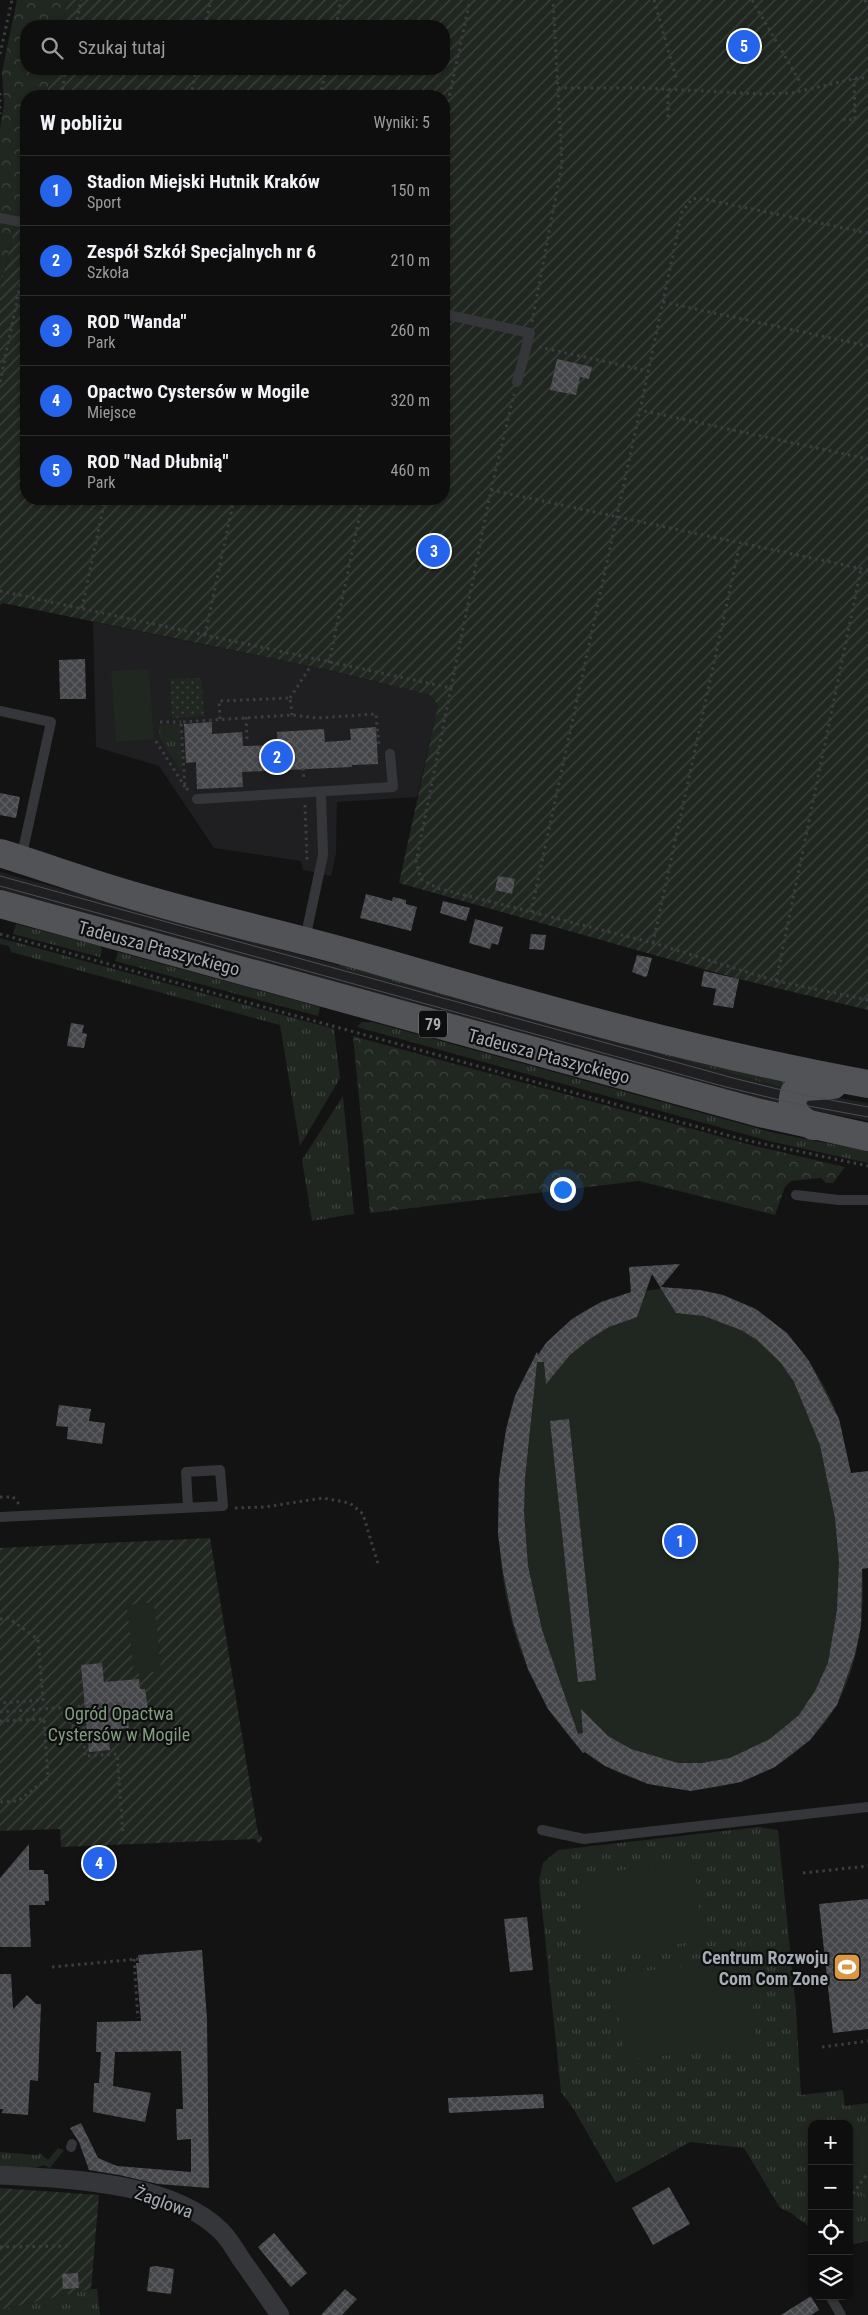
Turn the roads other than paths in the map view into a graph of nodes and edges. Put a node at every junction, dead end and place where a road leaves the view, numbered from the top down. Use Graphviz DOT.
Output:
graph roads {
  1 [pos="0,218"];
  2 [pos="20,222"];
  3 [pos="450,315"];
  4 [pos="517,382"];
  5 [pos="0,711"];
  6 [pos="390,754"];
  7 [pos="321,792"];
  8 [pos="197,799"];
  9 [pos="11,856"];
  10 [pos="0,904"];
  11 [pos="304,942"];
  12 [pos="868,1084"];
  13 [pos="813,1126"];
  14 [pos="868,1137"];
  15 [pos="796,1195"];
  16 [pos="868,1200"];
  17 [pos="188,1507"];
  18 [pos="0,1517"];
  19 [pos="868,1807"];
  20 [pos="542,1830"];
  21 [pos="0,2175"];
  22 [pos="832,2300"];
  23 [pos="280,2315"];
  24 [pos="841,2315"];
  1 -- 2 [label="lane"];
  3 -- 4 [label="lane"];
  5 -- 9 [label="lane"];
  6 -- 7 [label="lane"];
  7 -- 8 [label="lane"];
  7 -- 11 [label="lane"];
  9 -- 11 [label="main road"];
  10 -- 13 [label="main road, Tadeusza Ptaszyckiego / 79"];
  11 -- 12 [label="main road"];
  12 -- 13 [label="main road"];
  13 -- 14 [label="main road, Tadeusza Ptaszyckiego / 79"];
  15 -- 16 [label="lane"];
  17 -- 17 [label="lane"];
  17 -- 18 [label="lane"];
  19 -- 20 [label="lane"];
  21 -- 23 [label="street, Żaglowa"];
  22 -- 24 [label="lane"];
}
